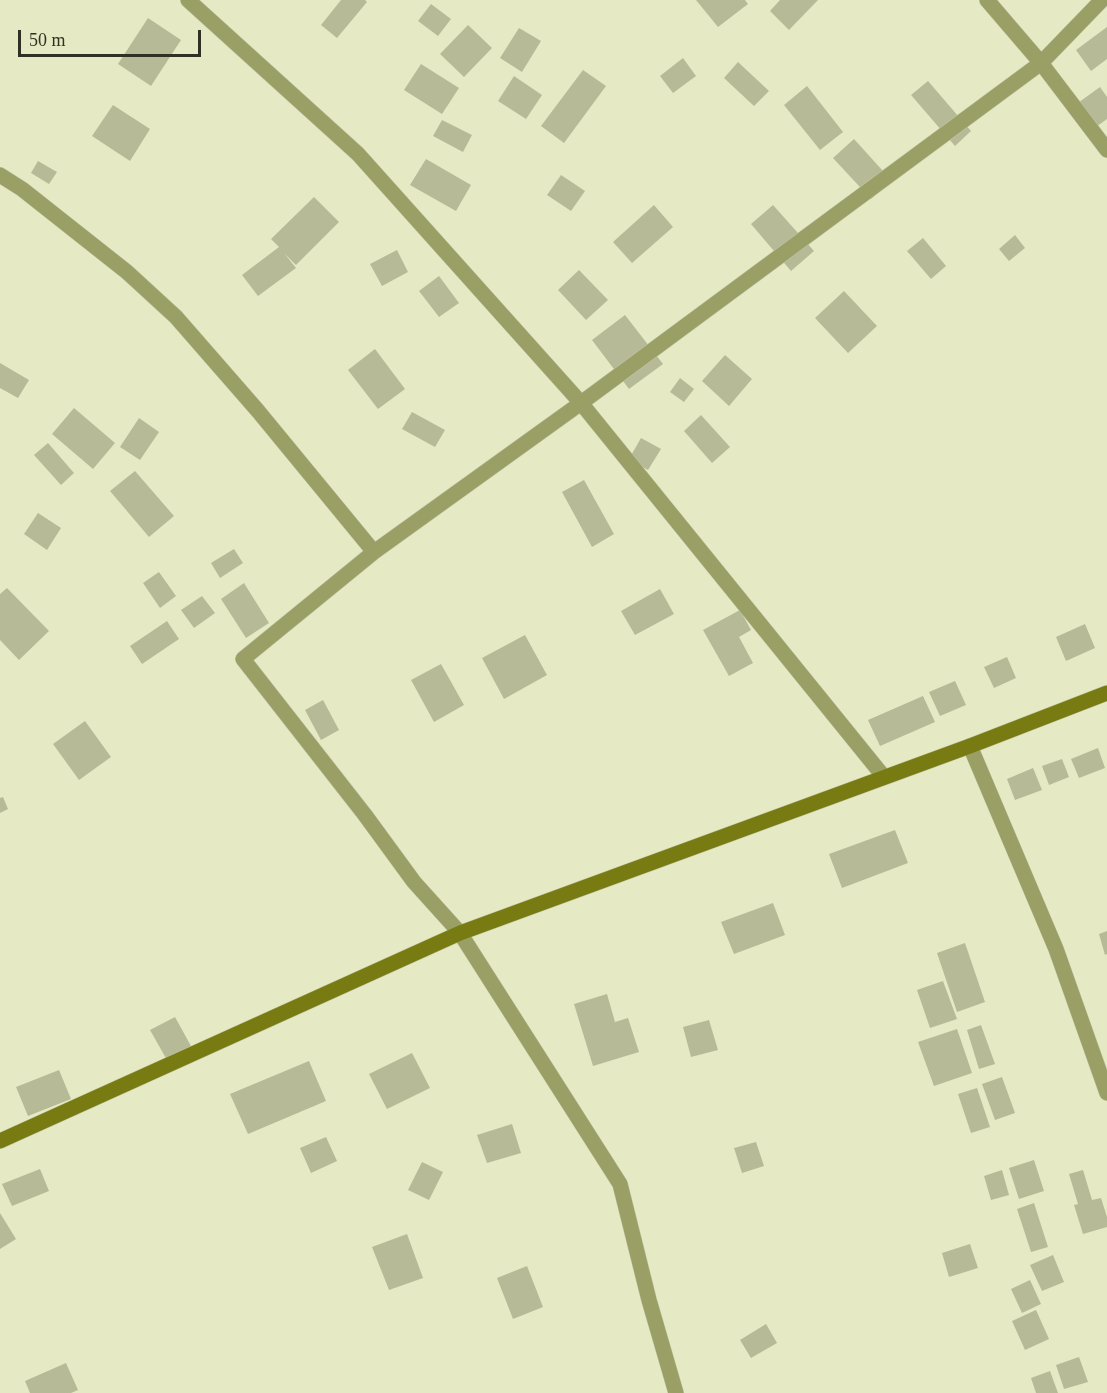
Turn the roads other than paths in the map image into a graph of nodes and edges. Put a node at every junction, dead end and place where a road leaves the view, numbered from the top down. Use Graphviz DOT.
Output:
graph roads {
  1 [pos="188,0"];
  2 [pos="987,0"];
  3 [pos="1102,0"];
  4 [pos="1041,63"];
  5 [pos="1107,150"];
  6 [pos="0,175"];
  7 [pos="581,403"];
  8 [pos="374,552"];
  9 [pos="1107,693"];
  10 [pos="970,746"];
  11 [pos="884,777"];
  12 [pos="460,933"];
  13 [pos="1107,1093"];
  14 [pos="0,1142"];
  15 [pos="676,1393"];
  1 -- 7 [label="street"];
  2 -- 4 [label="street"];
  3 -- 4 [label="street"];
  4 -- 5 [label="street"];
  4 -- 7 [label="street"];
  6 -- 8 [label="street"];
  7 -- 8 [label="street"];
  7 -- 11 [label="street"];
  8 -- 12 [label="street"];
  9 -- 10 [label="street"];
  10 -- 11 [label="street"];
  10 -- 13 [label="street"];
  11 -- 12 [label="street"];
  12 -- 14 [label="street"];
  12 -- 15 [label="street"];
}
